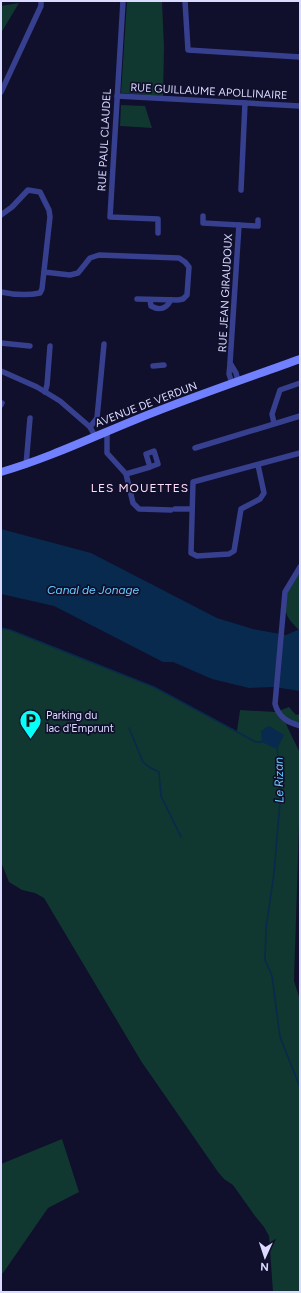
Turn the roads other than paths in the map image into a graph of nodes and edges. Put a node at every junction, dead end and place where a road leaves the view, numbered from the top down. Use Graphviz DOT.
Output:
graph roads {
  1 [pos="42,1"];
  2 [pos="123,1"];
  3 [pos="186,1"];
  4 [pos="300,57"];
  5 [pos="1,92"];
  6 [pos="117,96"];
  7 [pos="245,103"];
  8 [pos="300,106"];
  9 [pos="241,190"];
  10 [pos="1,215"];
  11 [pos="203,216"];
  12 [pos="258,220"];
  13 [pos="239,225"];
  14 [pos="158,233"];
  15 [pos="44,272"];
  16 [pos="1,292"];
  17 [pos="137,299"];
  18 [pos="150,300"];
  19 [pos="171,300"];
  20 [pos="1,343"];
  21 [pos="104,344"];
  22 [pos="30,346"];
  23 [pos="50,346"];
  24 [pos="300,358"];
  25 [pos="164,365"];
  26 [pos="153,366"];
  27 [pos="1,371"];
  28 [pos="235,382"];
  29 [pos="300,383"];
  30 [pos="45,392"];
  31 [pos="300,416"];
  32 [pos="30,418"];
  33 [pos="274,423"];
  34 [pos="90,427"];
  35 [pos="107,432"];
  36 [pos="95,436"];
  37 [pos="195,448"];
  38 [pos="300,453"];
  39 [pos="26,465"];
  40 [pos="258,465"];
  41 [pos="150,467"];
  42 [pos="1,472"];
  43 [pos="126,474"];
  44 [pos="192,509"];
  45 [pos="300,567"];
  46 [pos="300,726"];
  1 -- 5 [label="street"];
  2 -- 6 [label="street, RUE PAUL CLAUDEL"];
  3 -- 4 [label="street"];
  6 -- 7 [label="street, RUE GUILLAUME APOLLINAIRE"];
  6 -- 14 [label="street, RUE PAUL CLAUDEL"];
  7 -- 8 [label="street, RUE GUILLAUME APOLLINAIRE"];
  7 -- 9 [label="street"];
  10 -- 15 [label="street"];
  11 -- 13 [label="street, RUE JEAN GIRAUDOUX"];
  12 -- 13 [label="street, RUE JEAN GIRAUDOUX"];
  13 -- 28 [label="street, RUE JEAN GIRAUDOUX"];
  15 -- 16 [label="street"];
  15 -- 19 [label="street"];
  17 -- 18 [label="street"];
  18 -- 19 [label="street"];
  18 -- 19 [label="street"];
  20 -- 22 [label="street"];
  21 -- 34 [label="street"];
  23 -- 30 [label="street"];
  24 -- 28 [label="main road, AVENUE DE VERDUN"];
  25 -- 26 [label="street"];
  27 -- 30 [label="street"];
  28 -- 35 [label="main road, AVENUE DE VERDUN"];
  29 -- 33 [label="street"];
  30 -- 34 [label="street"];
  31 -- 33 [label="street"];
  32 -- 39 [label="street"];
  33 -- 37 [label="street"];
  34 -- 36 [label="street"];
  35 -- 36 [label="main road, AVENUE DE VERDUN"];
  35 -- 43 [label="street"];
  36 -- 39 [label="main road, AVENUE DE VERDUN"];
  38 -- 40 [label="street"];
  39 -- 42 [label="main road, AVENUE DE VERDUN"];
  40 -- 44 [label="street"];
  40 -- 44 [label="street"];
  41 -- 43 [label="street"];
  43 -- 44 [label="street"];
  45 -- 46 [label="street"];
}
